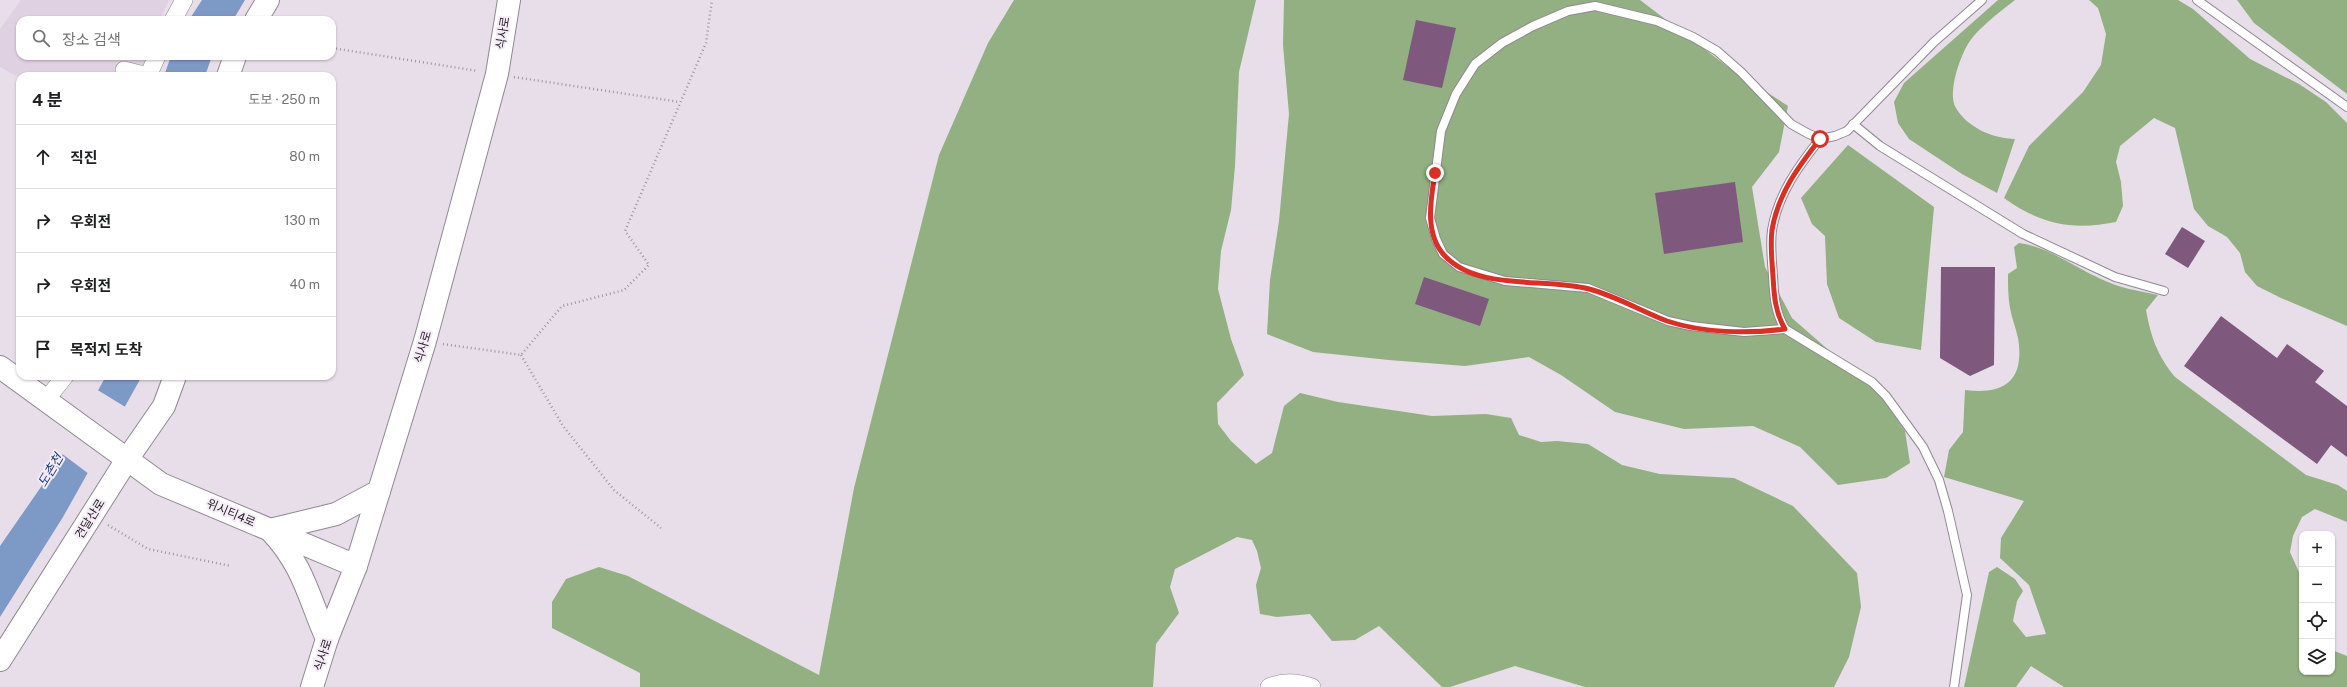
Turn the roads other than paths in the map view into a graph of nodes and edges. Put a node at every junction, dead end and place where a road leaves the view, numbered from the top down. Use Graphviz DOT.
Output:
graph roads {
  1 [pos="184,0"];
  2 [pos="268,0"];
  3 [pos="509,0"];
  4 [pos="1982,0"];
  5 [pos="2197,0"];
  6 [pos="175,16"];
  7 [pos="258,16"];
  8 [pos="155,60"];
  9 [pos="234,60"];
  10 [pos="124,70"];
  11 [pos="132,72"];
  12 [pos="150,72"];
  13 [pos="229,72"];
  14 [pos="2347,107"];
  15 [pos="1853,124"];
  16 [pos="1820,139"];
  17 [pos="2164,291"];
  18 [pos="1785,329"];
  19 [pos="0,367"];
  20 [pos="16,378"];
  21 [pos="18,380"];
  22 [pos="63,380"];
  23 [pos="174,380"];
  24 [pos="53,405"];
  25 [pos="121,453"];
  26 [pos="379,491"];
  27 [pos="270,530"];
  28 [pos="356,566"];
  29 [pos="327,639"];
  30 [pos="0,660"];
  31 [pos="312,687"];
  32 [pos="1269,687"];
  33 [pos="1312,687"];
  34 [pos="1954,687"];
  1 -- 6 [label="street"];
  2 -- 7 [label="street"];
  3 -- 26 [label="street, 식사로"];
  4 -- 15 [label="lane"];
  5 -- 14 [label="lane"];
  8 -- 12 [label="street"];
  9 -- 13 [label="street"];
  10 -- 11 [label="street"];
  15 -- 16 [label="lane"];
  15 -- 17 [label="lane"];
  16 -- 18 [label="lane"];
  16 -- 18 [label="lane"];
  18 -- 34 [label="lane"];
  19 -- 20 [label="street"];
  21 -- 24 [label="street"];
  22 -- 24 [label="street"];
  23 -- 25 [label="street, 견달산로"];
  24 -- 25 [label="street, 위시티4로"];
  25 -- 27 [label="street, 위시티4로"];
  25 -- 30 [label="street, 견달산로"];
  26 -- 27 [label="street"];
  26 -- 28 [label="street, 식사로"];
  27 -- 28 [label="street, 위시티4로"];
  27 -- 29 [label="street"];
  28 -- 29 [label="street, 식사로"];
  29 -- 31 [label="street, 식사로"];
  32 -- 33 [label="street"];
}
